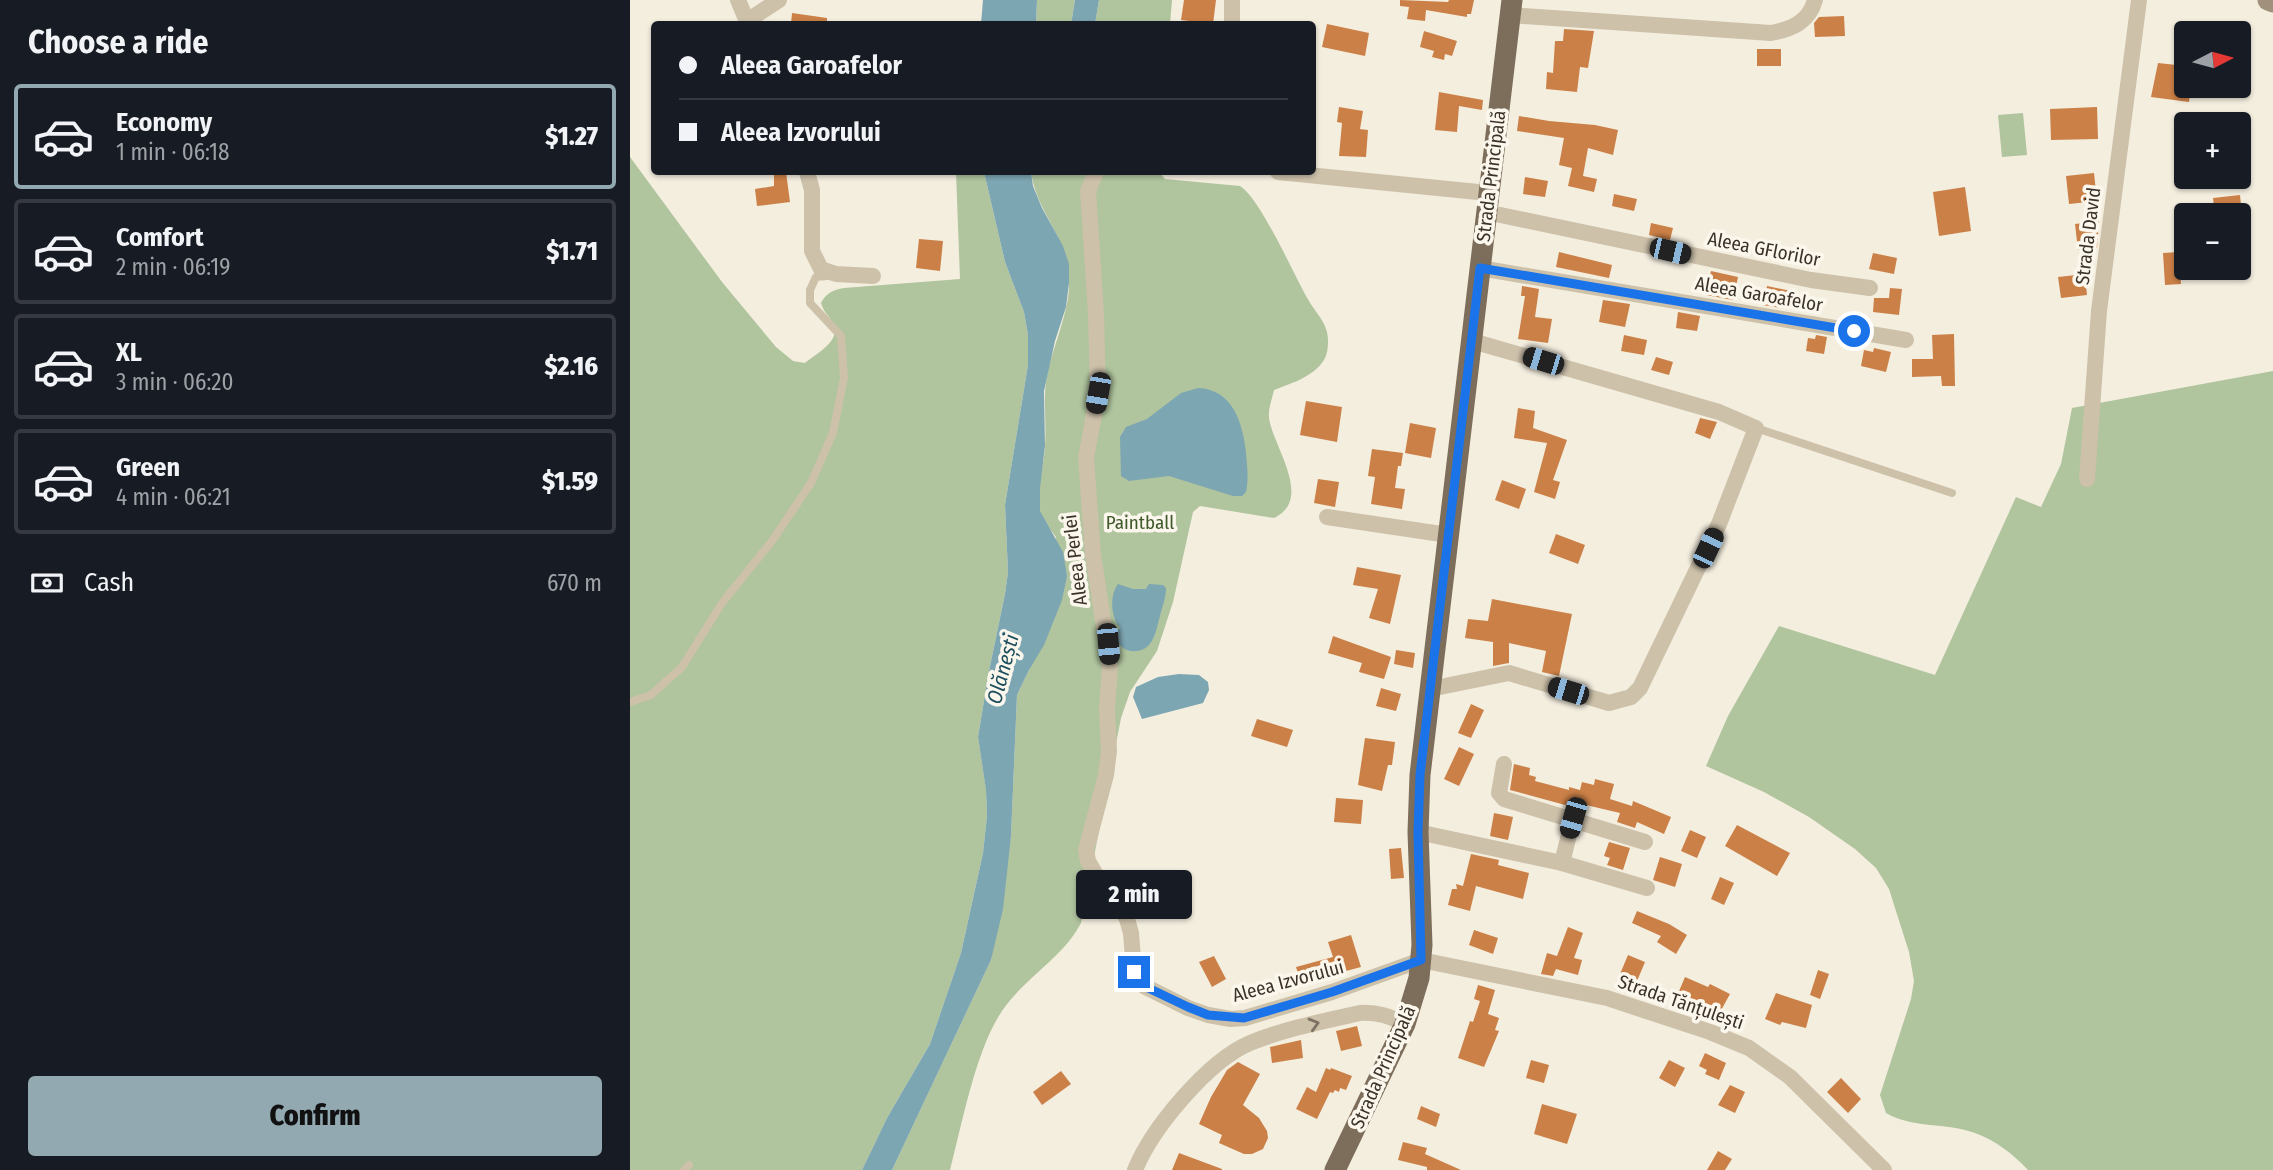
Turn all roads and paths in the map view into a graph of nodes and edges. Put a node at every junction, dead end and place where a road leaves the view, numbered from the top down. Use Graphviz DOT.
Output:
graph roads {
  1 [pos="738,0"];
  2 [pos="779,0"];
  3 [pos="1232,0"];
  4 [pos="1815,0"];
  5 [pos="2139,0"];
  6 [pos="2267,0"];
  7 [pos="2273,2"];
  8 [pos="1510,8"];
  9 [pos="747,21"];
  10 [pos="751,21"];
  11 [pos="1232,21"];
  12 [pos="808,175"];
  13 [pos="1095,175"];
  14 [pos="1298,175"];
  15 [pos="1487,203"];
  16 [pos="1480,268"];
  17 [pos="835,274"];
  18 [pos="873,276"];
  19 [pos="1870,288"];
  20 [pos="1906,340"];
  21 [pos="1472,341"];
  22 [pos="1756,428"];
  23 [pos="2087,479"];
  24 [pos="1952,493"];
  25 [pos="1327,517"];
  26 [pos="1448,535"];
  27 [pos="1430,689"];
  28 [pos="630,702"];
  29 [pos="1504,764"];
  30 [pos="1573,818"];
  31 [pos="1418,832"];
  32 [pos="1645,842"];
  33 [pos="1562,863"];
  34 [pos="1647,888"];
  35 [pos="1421,960"];
  36 [pos="1134,972"];
  37 [pos="1244,1018"];
  38 [pos="1405,1024"];
  39 [pos="1249,1044"];
  40 [pos="1135,1170"];
  41 [pos="1335,1170"];
  42 [pos="1884,1170"];
  1 -- 9 [label="street"];
  2 -- 10 [label="street"];
  3 -- 11 [label="street"];
  4 -- 8 [label="street"];
  5 -- 23 [label="street, Strada David"];
  6 -- 7 [label="street"];
  8 -- 15 [label="main road, Strada Principală"];
  12 -- 17 [label="street"];
  13 -- 36 [label="street, Aleea Perlei"];
  14 -- 15 [label="street"];
  15 -- 16 [label="main road, Strada Principală"];
  15 -- 19 [label="street, Aleea GFlorilor"];
  16 -- 20 [label="street, Aleea Garoafelor"];
  16 -- 21 [label="main road, Strada Principală"];
  17 -- 18 [label="street"];
  17 -- 28 [label="lane"];
  21 -- 22 [label="street"];
  21 -- 26 [label="main road, Strada Principală"];
  22 -- 24 [label="lane"];
  22 -- 27 [label="street"];
  25 -- 26 [label="street"];
  26 -- 27 [label="main road, Strada Principală"];
  27 -- 31 [label="main road, Strada Principală"];
  29 -- 30 [label="street"];
  30 -- 32 [label="street"];
  30 -- 33 [label="street"];
  31 -- 33 [label="street"];
  31 -- 35 [label="main road, Strada Principală"];
  33 -- 34 [label="street"];
  35 -- 37 [label="street, Aleea Izvorului"];
  35 -- 38 [label="main road, Strada Principală"];
  35 -- 42 [label="street, Strada Tănțulești"];
  36 -- 37 [label="street, Aleea Izvorului"];
  37 -- 39 [label="street"];
  39 -- 38 [label="street, one-way"];
  38 -- 41 [label="main road, Strada Principală"];
  39 -- 40 [label="street"];
}
